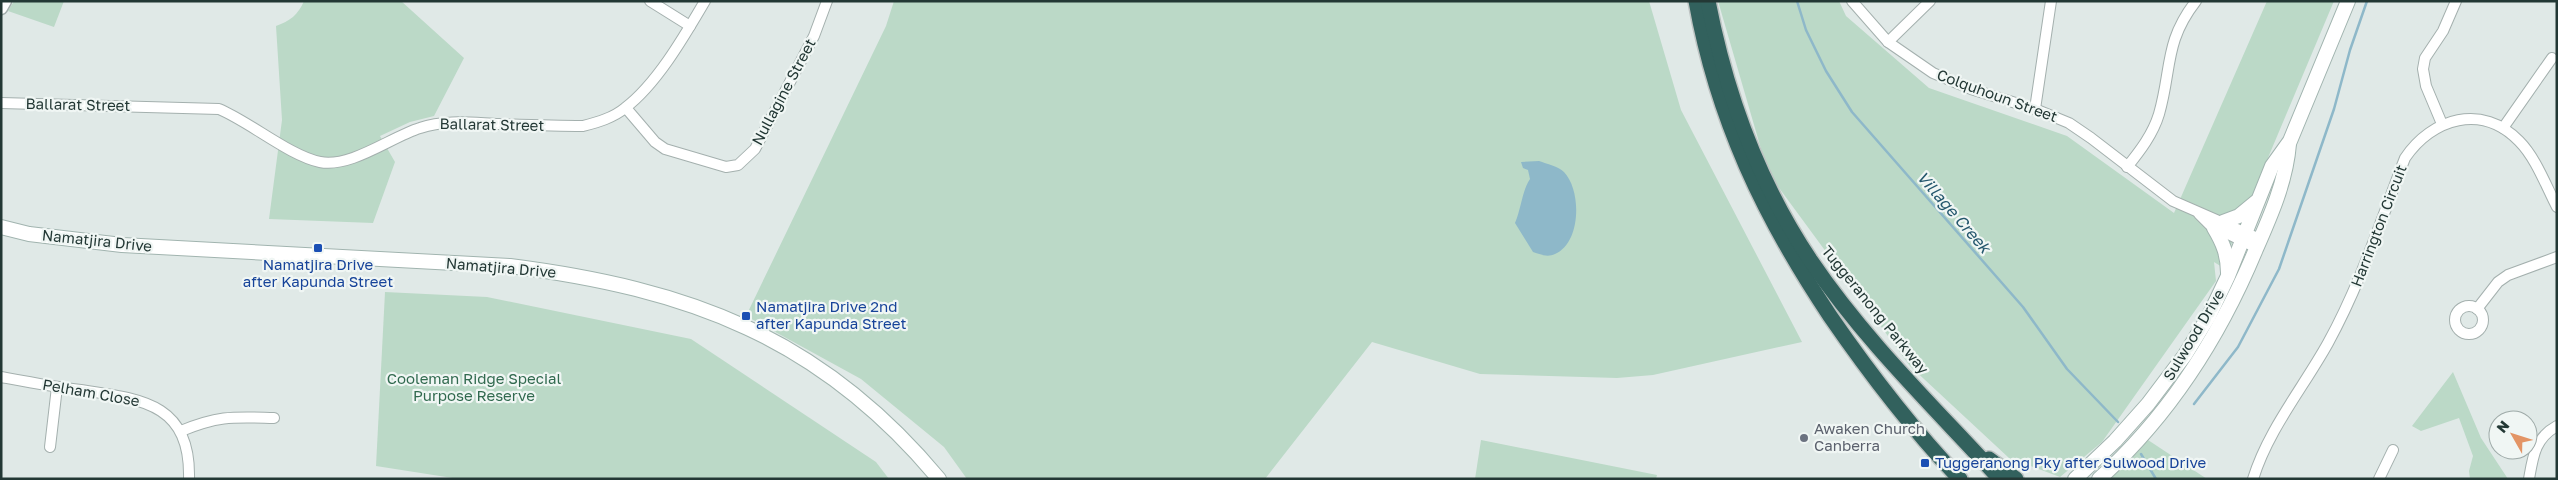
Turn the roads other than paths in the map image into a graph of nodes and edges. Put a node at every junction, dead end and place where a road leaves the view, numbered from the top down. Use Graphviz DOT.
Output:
graph roads {
  1 [pos="5,1"];
  2 [pos="650,1"];
  3 [pos="705,1"];
  4 [pos="827,1"];
  5 [pos="1696,1"];
  6 [pos="1708,1"];
  7 [pos="1852,1"];
  8 [pos="1930,1"];
  9 [pos="2051,1"];
  10 [pos="2196,1"];
  11 [pos="2348,1"];
  12 [pos="2456,1"];
  13 [pos="1,8"];
  14 [pos="690,26"];
  15 [pos="1888,42"];
  16 [pos="2552,58"];
  17 [pos="1,103"];
  18 [pos="626,108"];
  19 [pos="2035,109"];
  20 [pos="2442,124"];
  21 [pos="2503,128"];
  22 [pos="2290,141"];
  23 [pos="2127,167"];
  24 [pos="2258,200"];
  25 [pos="2557,207"];
  26 [pos="2219,225"];
  27 [pos="1,227"];
  28 [pos="2244,237"];
  29 [pos="2258,244"];
  30 [pos="2557,257"];
  31 [pos="2228,276"];
  32 [pos="2477,310"];
  33 [pos="1,377"];
  34 [pos="56,387"];
  35 [pos="274,418"];
  36 [pos="2557,426"];
  37 [pos="181,431"];
  38 [pos="1967,444"];
  39 [pos="50,447"];
  40 [pos="2393,450"];
  41 [pos="189,479"];
  42 [pos="939,479"];
  43 [pos="1960,479"];
  44 [pos="2000,479"];
  45 [pos="2016,479"];
  46 [pos="2076,479"];
  47 [pos="2099,479"];
  48 [pos="2253,479"];
  49 [pos="2379,479"];
  50 [pos="2528,479"];
  1 -- 13 [label="street"];
  2 -- 14 [label="street"];
  3 -- 14 [label="street, Ballarat Street"];
  4 -- 18 [label="street, Nullagine Street"];
  5 -- 43 [label="highway"];
  6 -- 38 [label="highway, Tuggeranong Parkway"];
  7 -- 15 [label="street, Colquhoun Street"];
  8 -- 15 [label="street"];
  9 -- 19 [label="street"];
  10 -- 23 [label="street"];
  11 -- 22 [label="main road, Sulwood Drive"];
  12 -- 20 [label="street"];
  14 -- 18 [label="street, Ballarat Street"];
  15 -- 19 [label="street, Colquhoun Street"];
  16 -- 21 [label="street"];
  17 -- 18 [label="street, Ballarat Street"];
  19 -- 23 [label="street, Colquhoun Street"];
  20 -- 21 [label="street, Harrington Circuit"];
  20 -- 48 [label="street, Harrington Circuit"];
  21 -- 25 [label="street, Harrington Circuit"];
  22 -- 24 [label="main road, Sulwood Drive"];
  22 -- 29 [label="main road, Sulwood Drive"];
  23 -- 26 [label="street, Colquhoun Street"];
  24 -- 26 [label="main road"];
  24 -- 28 [label="main road, Sulwood Drive"];
  26 -- 28 [label="street, Colquhoun Street"];
  26 -- 31 [label="main road"];
  27 -- 42 [label="main road, Namatjira Drive"];
  28 -- 29 [label="street, Colquhoun Street"];
  28 -- 31 [label="main road, Sulwood Drive"];
  29 -- 47 [label="main road, Sulwood Drive"];
  30 -- 32 [label="street"];
  31 -- 46 [label="main road, Sulwood Drive"];
  33 -- 34 [label="street, Pelham Close"];
  34 -- 37 [label="street, Pelham Close"];
  34 -- 39 [label="street"];
  35 -- 37 [label="street"];
  36 -- 50 [label="street"];
  37 -- 41 [label="street"];
  38 -- 44 [label="highway, Tuggeranong Parkway"];
  38 -- 45 [label="highway"];
  40 -- 49 [label="street"];
}
